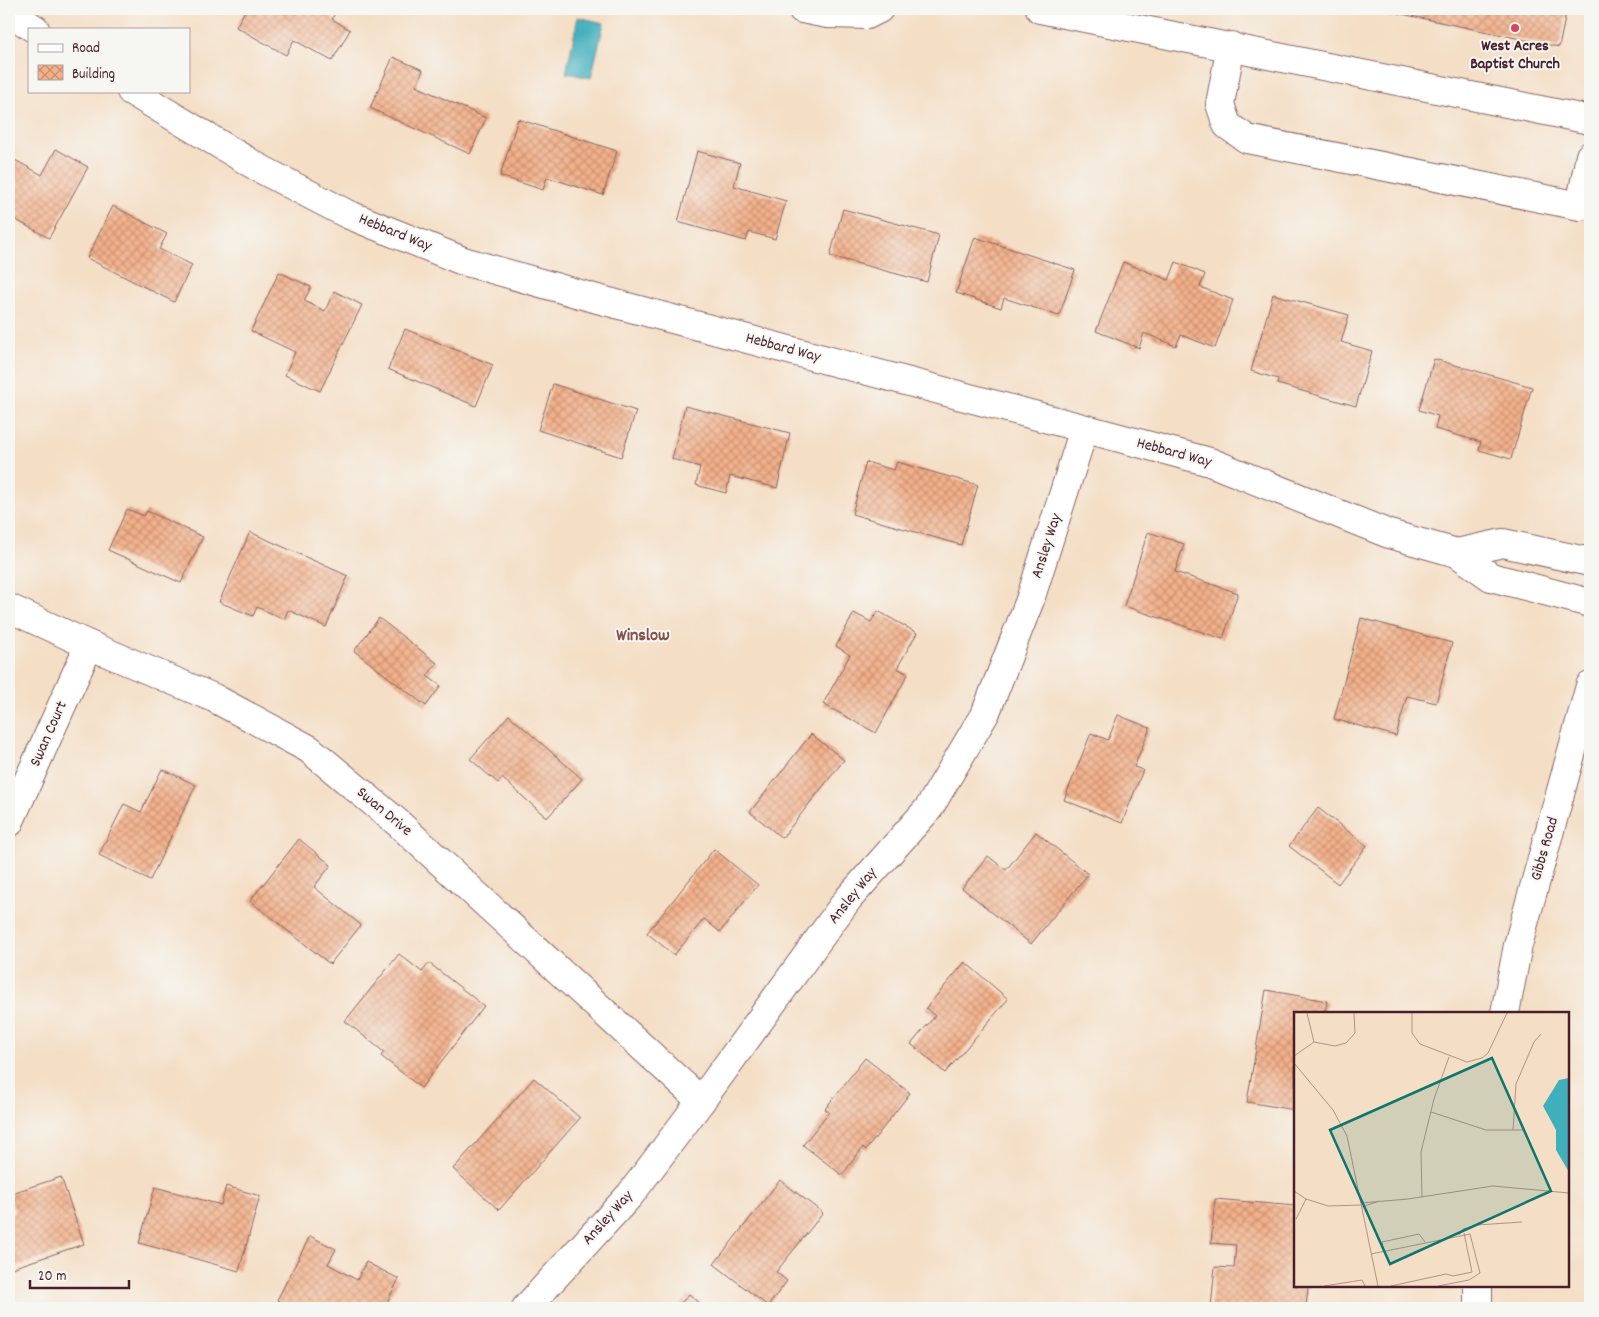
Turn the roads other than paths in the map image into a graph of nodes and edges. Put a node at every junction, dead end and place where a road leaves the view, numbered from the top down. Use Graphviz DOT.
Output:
graph roads {
  1 [pos="802,9"];
  2 [pos="879,9"];
  3 [pos="1040,9"];
  4 [pos="1231,46"];
  5 [pos="133,92"];
  6 [pos="1590,120"];
  7 [pos="1590,156"];
  8 [pos="1084,429"];
  9 [pos="1457,553"];
  10 [pos="1590,562"];
  11 [pos="1590,602"];
  12 [pos="9,608"];
  13 [pos="89,645"];
  14 [pos="1590,686"];
  15 [pos="9,824"];
  16 [pos="1506,1012"];
  17 [pos="701,1102"];
  18 [pos="1478,1287"];
  19 [pos="526,1308"];
  20 [pos="1478,1308"];
  1 -- 2 [label="street"];
  3 -- 4 [label="street"];
  4 -- 6 [label="street"];
  4 -- 7 [label="street"];
  5 -- 8 [label="street, Hebbard Way"];
  8 -- 9 [label="street, Hebbard Way"];
  8 -- 17 [label="street, Ansley Way"];
  9 -- 10 [label="street, Hebbard Way"];
  9 -- 11 [label="street, Hebbard Way"];
  12 -- 13 [label="street, Swan Drive"];
  13 -- 15 [label="street, Swan Court"];
  13 -- 17 [label="street, Swan Drive"];
  14 -- 16 [label="street, Gibbs Road"];
  17 -- 19 [label="street, Ansley Way"];
  18 -- 20 [label="street"];
}
